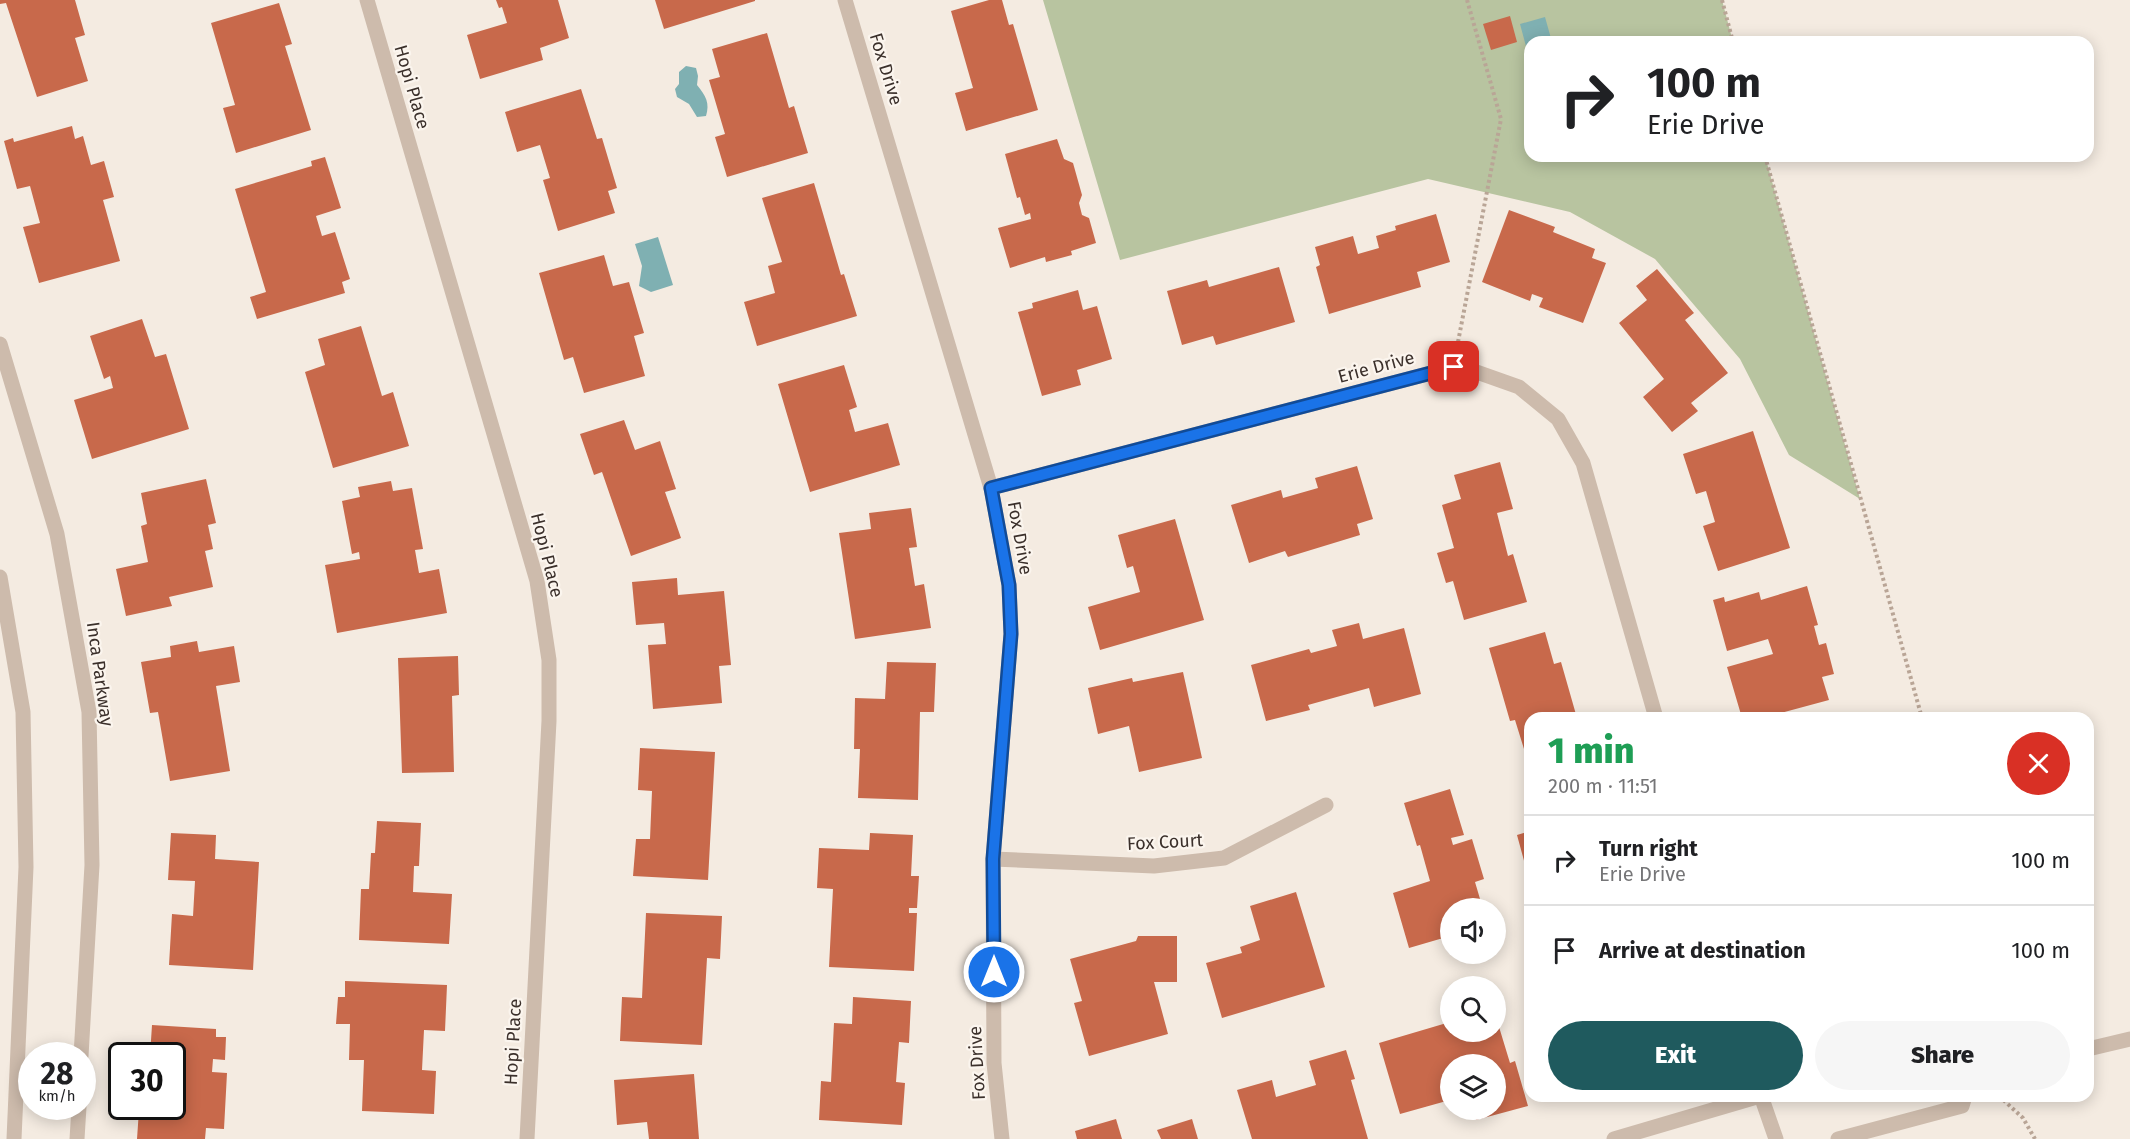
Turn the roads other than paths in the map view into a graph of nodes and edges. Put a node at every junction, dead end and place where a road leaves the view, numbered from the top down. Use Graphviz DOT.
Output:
graph roads {
  1 [pos="367,0"];
  2 [pos="845,0"];
  3 [pos="0,344"];
  4 [pos="991,488"];
  5 [pos="0,577"];
  6 [pos="1654,712"];
  7 [pos="1326,805"];
  8 [pos="993,859"];
  9 [pos="2130,1040"];
  10 [pos="82,1042"];
  11 [pos="2094,1048"];
  12 [pos="1740,1102"];
  13 [pos="1762,1102"];
  14 [pos="1963,1102"];
  15 [pos="78,1120"];
  16 [pos="14,1139"];
  17 [pos="77,1139"];
  18 [pos="527,1139"];
  19 [pos="1002,1139"];
  20 [pos="1614,1139"];
  21 [pos="1776,1139"];
  22 [pos="1838,1139"];
  1 -- 18 [label="street, Hopi Place"];
  2 -- 4 [label="street, Fox Drive"];
  3 -- 10 [label="street, Inca Parkway"];
  4 -- 6 [label="street, Erie Drive"];
  4 -- 8 [label="street, Fox Drive"];
  5 -- 16 [label="street"];
  7 -- 8 [label="street, Fox Court"];
  8 -- 19 [label="street, Fox Drive"];
  9 -- 11 [label="street"];
  12 -- 20 [label="street"];
  13 -- 21 [label="street"];
  14 -- 22 [label="street"];
  15 -- 17 [label="street"];
}
